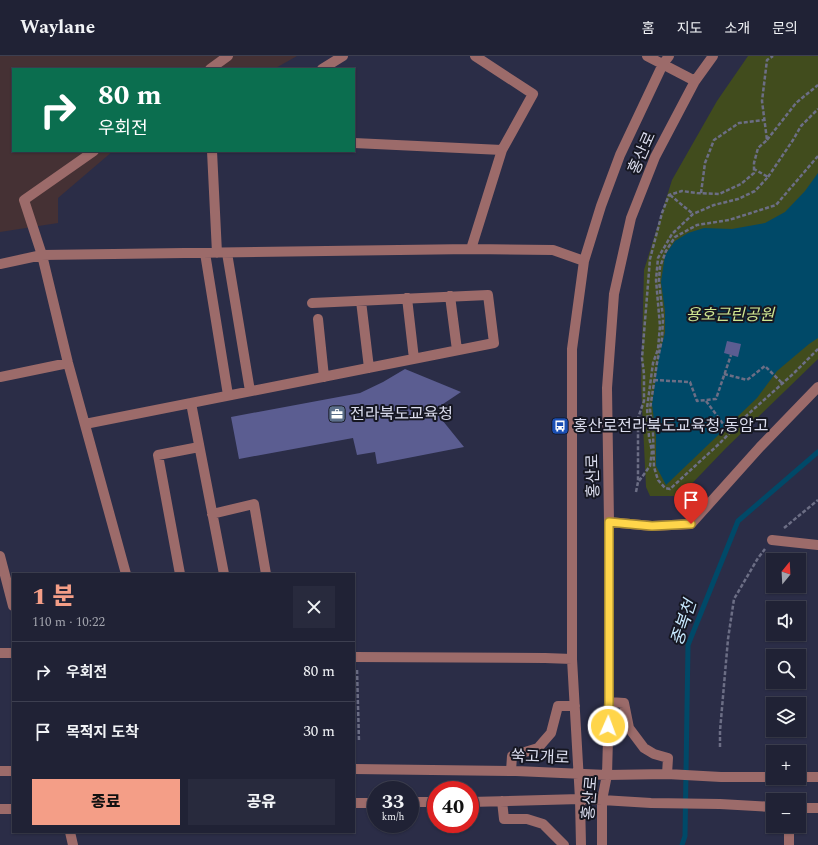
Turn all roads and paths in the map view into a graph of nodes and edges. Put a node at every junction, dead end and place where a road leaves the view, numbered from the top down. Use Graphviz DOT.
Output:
graph roads {
  1 [pos="228,56"];
  2 [pos="343,56"];
  3 [pos="475,56"];
  4 [pos="647,56"];
  5 [pos="713,56"];
  6 [pos="773,56"];
  7 [pos="666,60"];
  8 [pos="211,68"];
  9 [pos="324,68"];
  10 [pos="695,81"];
  11 [pos="818,85"];
  12 [pos="818,109"];
  13 [pos="764,120"];
  14 [pos="767,140"];
  15 [pos="355,143"];
  16 [pos="502,150"];
  17 [pos="93,152"];
  18 [pos="212,152"];
  19 [pos="818,156"];
  20 [pos="754,169"];
  21 [pos="768,176"];
  22 [pos="701,193"];
  23 [pos="669,195"];
  24 [pos="693,214"];
  25 [pos="472,249"];
  26 [pos="205,253"];
  27 [pos="222,253"];
  28 [pos="42,255"];
  29 [pos="584,261"];
  30 [pos="0,264"];
  31 [pos="450,296"];
  32 [pos="407,298"];
  33 [pos="360,301"];
  34 [pos="312,303"];
  35 [pos="318,319"];
  36 [pos="818,349"];
  37 [pos="457,350"];
  38 [pos="731,355"];
  39 [pos="414,359"];
  40 [pos="68,363"];
  41 [pos="369,368"];
  42 [pos="724,374"];
  43 [pos="0,377"];
  44 [pos="324,377"];
  45 [pos="654,380"];
  46 [pos="782,384"];
  47 [pos="818,387"];
  48 [pos="250,391"];
  49 [pos="228,396"];
  50 [pos="706,400"];
  51 [pos="191,403"];
  52 [pos="85,424"];
  53 [pos="730,433"];
  54 [pos="199,447"];
  55 [pos="638,482"];
  56 [pos="636,492"];
  57 [pos="818,500"];
  58 [pos="212,514"];
  59 [pos="609,522"];
  60 [pos="772,540"];
  61 [pos="818,546"];
  62 [pos="0,556"];
  63 [pos="126,573"];
  64 [pos="180,573"];
  65 [pos="224,573"];
  66 [pos="266,573"];
  67 [pos="12,602"];
  68 [pos="0,653"];
  69 [pos="12,653"];
  70 [pos="355,657"];
  71 [pos="572,659"];
  72 [pos="357,668"];
  73 [pos="609,702"];
  74 [pos="575,706"];
  75 [pos="359,742"];
  76 [pos="720,747"];
  77 [pos="355,769"];
  78 [pos="0,771"];
  79 [pos="12,771"];
  80 [pos="511,771"];
  81 [pos="578,774"];
  82 [pos="667,774"];
  83 [pos="607,775"];
  84 [pos="766,777"];
  85 [pos="806,777"];
  86 [pos="818,777"];
  87 [pos="580,799"];
  88 [pos="602,800"];
  89 [pos="502,801"];
  90 [pos="479,802"];
  91 [pos="355,803"];
  92 [pos="367,803"];
  93 [pos="766,807"];
  94 [pos="12,808"];
  95 [pos="806,808"];
  96 [pos="818,808"];
  97 [pos="0,809"];
  98 [pos="70,833"];
  99 [pos="789,833"];
  100 [pos="73,845"];
  101 [pos="564,845"];
  102 [pos="581,845"];
  103 [pos="602,845"];
  104 [pos="790,845"];
  1 -- 8 [label="street"];
  2 -- 9 [label="street"];
  3 -- 16 [label="street"];
  4 -- 7 [label="street"];
  5 -- 10 [label="street, 홍산로"];
  6 -- 13 [label="path"];
  7 -- 10 [label="street"];
  7 -- 29 [label="street, 홍산로"];
  10 -- 59 [label="street, 홍산로"];
  11 -- 14 [label="path"];
  12 -- 21 [label="path"];
  13 -- 14 [label="path"];
  13 -- 22 [label="path"];
  14 -- 20 [label="path"];
  15 -- 16 [label="street"];
  16 -- 25 [label="street"];
  17 -- 28 [label="street"];
  18 -- 27 [label="street"];
  19 -- 45 [label="path"];
  20 -- 21 [label="path"];
  20 -- 22 [label="path"];
  21 -- 24 [label="path"];
  22 -- 23 [label="path"];
  23 -- 24 [label="path"];
  23 -- 55 [label="path"];
  24 -- 55 [label="path"];
  25 -- 27 [label="street"];
  25 -- 29 [label="street"];
  26 -- 27 [label="street"];
  26 -- 28 [label="street"];
  26 -- 49 [label="street"];
  27 -- 48 [label="street"];
  28 -- 30 [label="street"];
  28 -- 40 [label="street"];
  29 -- 71 [label="street, 홍산로"];
  31 -- 32 [label="street"];
  31 -- 37 [label="street"];
  31 -- 37 [label="street"];
  32 -- 33 [label="street"];
  32 -- 39 [label="street"];
  33 -- 34 [label="street"];
  33 -- 41 [label="street"];
  35 -- 44 [label="street"];
  36 -- 46 [label="path"];
  37 -- 39 [label="street"];
  38 -- 42 [label="path"];
  39 -- 41 [label="street"];
  40 -- 43 [label="street"];
  40 -- 52 [label="street"];
  41 -- 44 [label="street"];
  42 -- 46 [label="path"];
  42 -- 50 [label="path"];
  44 -- 48 [label="street"];
  45 -- 50 [label="path"];
  45 -- 53 [label="path"];
  46 -- 53 [label="path"];
  47 -- 59 [label="street"];
  48 -- 49 [label="street"];
  49 -- 51 [label="street"];
  50 -- 53 [label="path"];
  51 -- 52 [label="street"];
  51 -- 54 [label="street"];
  52 -- 63 [label="street"];
  54 -- 58 [label="street"];
  54 -- 64 [label="street"];
  55 -- 56 [label="path"];
  57 -- 60 [label="path"];
  58 -- 65 [label="street"];
  58 -- 66 [label="street"];
  59 -- 73 [label="street, 홍산로"];
  60 -- 61 [label="street"];
  60 -- 76 [label="path"];
  62 -- 67 [label="street"];
  68 -- 69 [label="street"];
  70 -- 71 [label="street"];
  71 -- 74 [label="street, 홍산로"];
  72 -- 75 [label="path"];
  73 -- 82 [label="street"];
  73 -- 83 [label="street, 홍산로"];
  74 -- 80 [label="street"];
  74 -- 81 [label="street, 홍산로"];
  77 -- 80 [label="street, 쑥고개로"];
  78 -- 79 [label="street"];
  80 -- 81 [label="street, 쑥고개로"];
  81 -- 83 [label="street, 쑥고개로"];
  81 -- 87 [label="street, 홍산로"];
  82 -- 83 [label="street, 쑥고개로"];
  82 -- 84 [label="street, 쑥고개로"];
  83 -- 88 [label="street, 홍산로"];
  85 -- 86 [label="street"];
  87 -- 88 [label="street"];
  87 -- 89 [label="street"];
  87 -- 102 [label="street, 홍산로"];
  88 -- 93 [label="street"];
  88 -- 103 [label="street, 홍산로"];
  89 -- 90 [label="street"];
  89 -- 101 [label="street"];
  91 -- 92 [label="street"];
  94 -- 97 [label="street"];
  95 -- 96 [label="street"];
  98 -- 100 [label="street"];
  99 -- 104 [label="street"];
}
